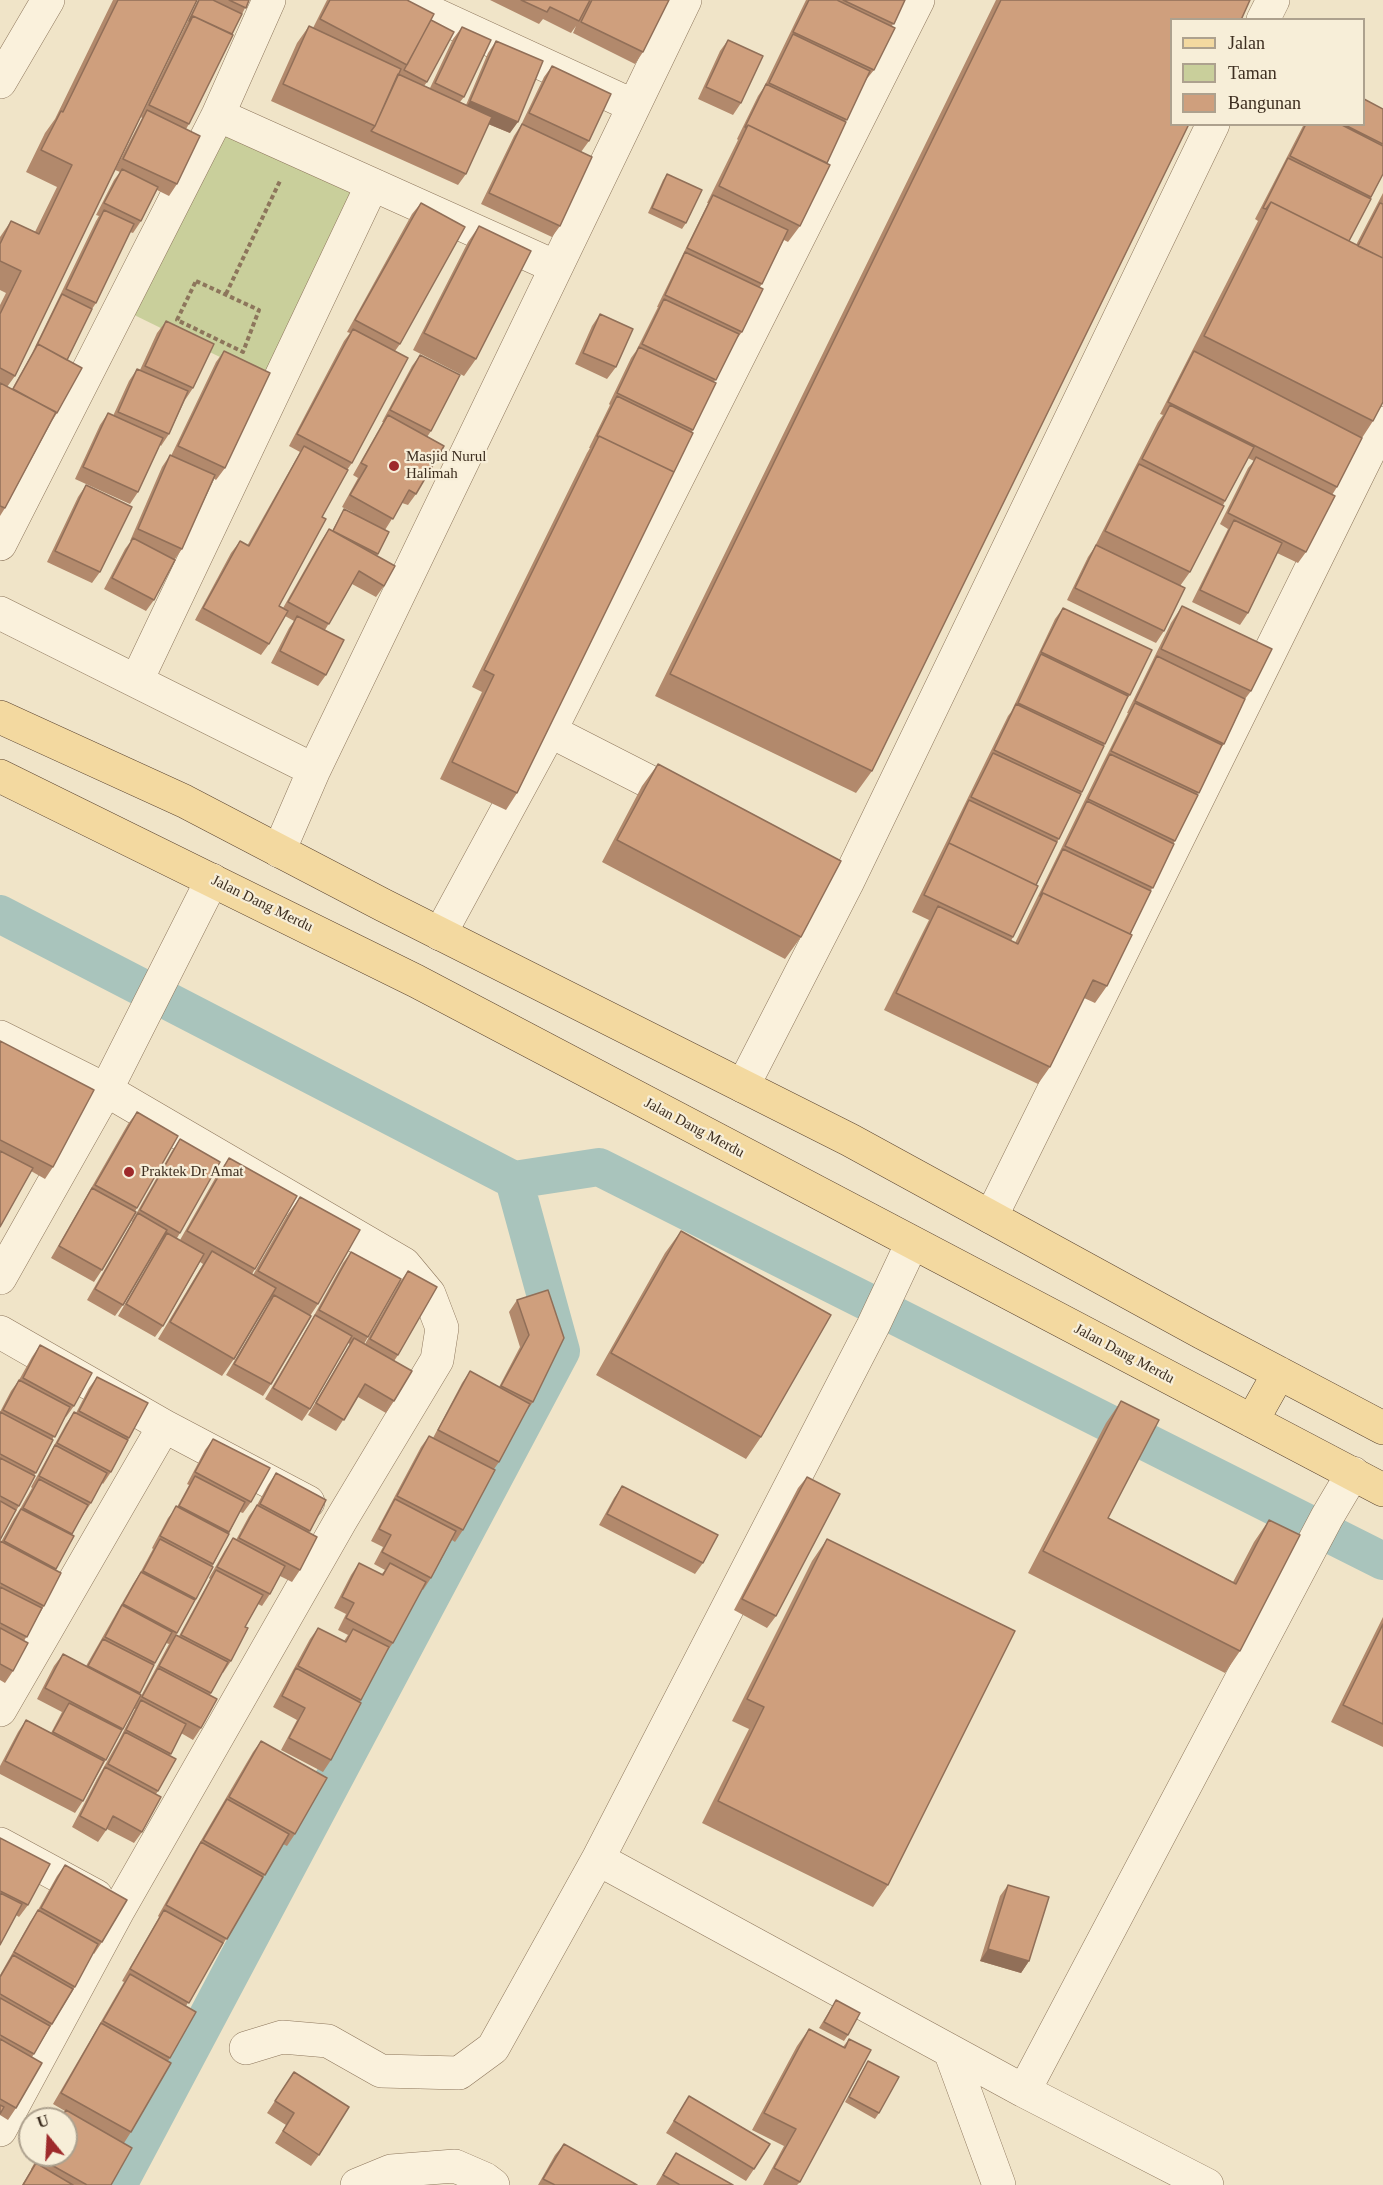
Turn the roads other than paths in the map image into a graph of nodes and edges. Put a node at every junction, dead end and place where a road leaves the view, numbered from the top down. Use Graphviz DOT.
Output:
graph roads {
  1 [pos="48,0"];
  2 [pos="269,0"];
  3 [pos="404,0"];
  4 [pos="684,0"];
  5 [pos="918,0"];
  6 [pos="1273,0"];
  7 [pos="442,8"];
  8 [pos="1264,18"];
  9 [pos="0,82"];
  10 [pos="634,106"];
  11 [pos="218,115"];
  12 [pos="1212,126"];
  13 [pos="372,185"];
  14 [pos="556,267"];
  15 [pos="1383,423"];
  16 [pos="0,544"];
  17 [pos="0,613"];
  18 [pos="137,680"];
  19 [pos="0,717"];
  20 [pos="550,731"];
  21 [pos="314,770"];
  22 [pos="0,776"];
  23 [pos="709,813"];
  24 [pos="279,851"];
  25 [pos="212,880"];
  26 [pos="440,934"];
  27 [pos="0,1037"];
  28 [pos="743,1086"];
  29 [pos="106,1090"];
  30 [pos="992,1217"];
  31 [pos="912,1243"];
  32 [pos="0,1278"];
  33 [pos="0,1332"];
  34 [pos="1279,1373"];
  35 [pos="1252,1421"];
  36 [pos="164,1426"];
  37 [pos="1383,1428"];
  38 [pos="1353,1473"];
  39 [pos="1383,1490"];
  40 [pos="341,1520"];
  41 [pos="0,1710"];
  42 [pos="0,1844"];
  43 [pos="598,1859"];
  44 [pos="119,1909"];
  45 [pos="246,2048"];
  46 [pos="950,2050"];
  47 [pos="1024,2091"];
  48 [pos="0,2130"];
  49 [pos="357,2185"];
  50 [pos="493,2185"];
  51 [pos="999,2185"];
  52 [pos="1207,2185"];
  1 -- 9 [label="street"];
  2 -- 11 [label="street"];
  3 -- 7 [label="street"];
  4 -- 10 [label="street"];
  5 -- 20 [label="street"];
  6 -- 8 [label="street"];
  7 -- 10 [label="street"];
  10 -- 14 [label="street"];
  11 -- 13 [label="street"];
  11 -- 16 [label="street"];
  12 -- 28 [label="street"];
  13 -- 14 [label="street"];
  13 -- 18 [label="street"];
  14 -- 21 [label="street"];
  15 -- 30 [label="street"];
  17 -- 18 [label="street"];
  18 -- 21 [label="street"];
  19 -- 24 [label="main road"];
  20 -- 23 [label="street"];
  20 -- 26 [label="street"];
  21 -- 24 [label="street"];
  22 -- 25 [label="main road, Jalan Dang Merdu"];
  24 -- 26 [label="main road"];
  25 -- 29 [label="street"];
  25 -- 31 [label="main road, Jalan Dang Merdu"];
  26 -- 28 [label="main road"];
  27 -- 29 [label="street"];
  28 -- 30 [label="main road"];
  29 -- 32 [label="street"];
  29 -- 40 [label="street"];
  30 -- 34 [label="main road"];
  31 -- 35 [label="main road, Jalan Dang Merdu"];
  31 -- 43 [label="street"];
  33 -- 36 [label="street"];
  34 -- 35 [label="main road"];
  34 -- 37 [label="main road"];
  35 -- 38 [label="main road, Jalan Dang Merdu"];
  36 -- 40 [label="street"];
  36 -- 41 [label="street"];
  38 -- 39 [label="main road, Jalan Dang Merdu"];
  38 -- 47 [label="street"];
  40 -- 44 [label="street"];
  42 -- 44 [label="street"];
  43 -- 45 [label="street"];
  43 -- 46 [label="street"];
  44 -- 48 [label="street"];
  46 -- 47 [label="street"];
  46 -- 51 [label="street"];
  47 -- 52 [label="street"];
  49 -- 50 [label="street"];
}
